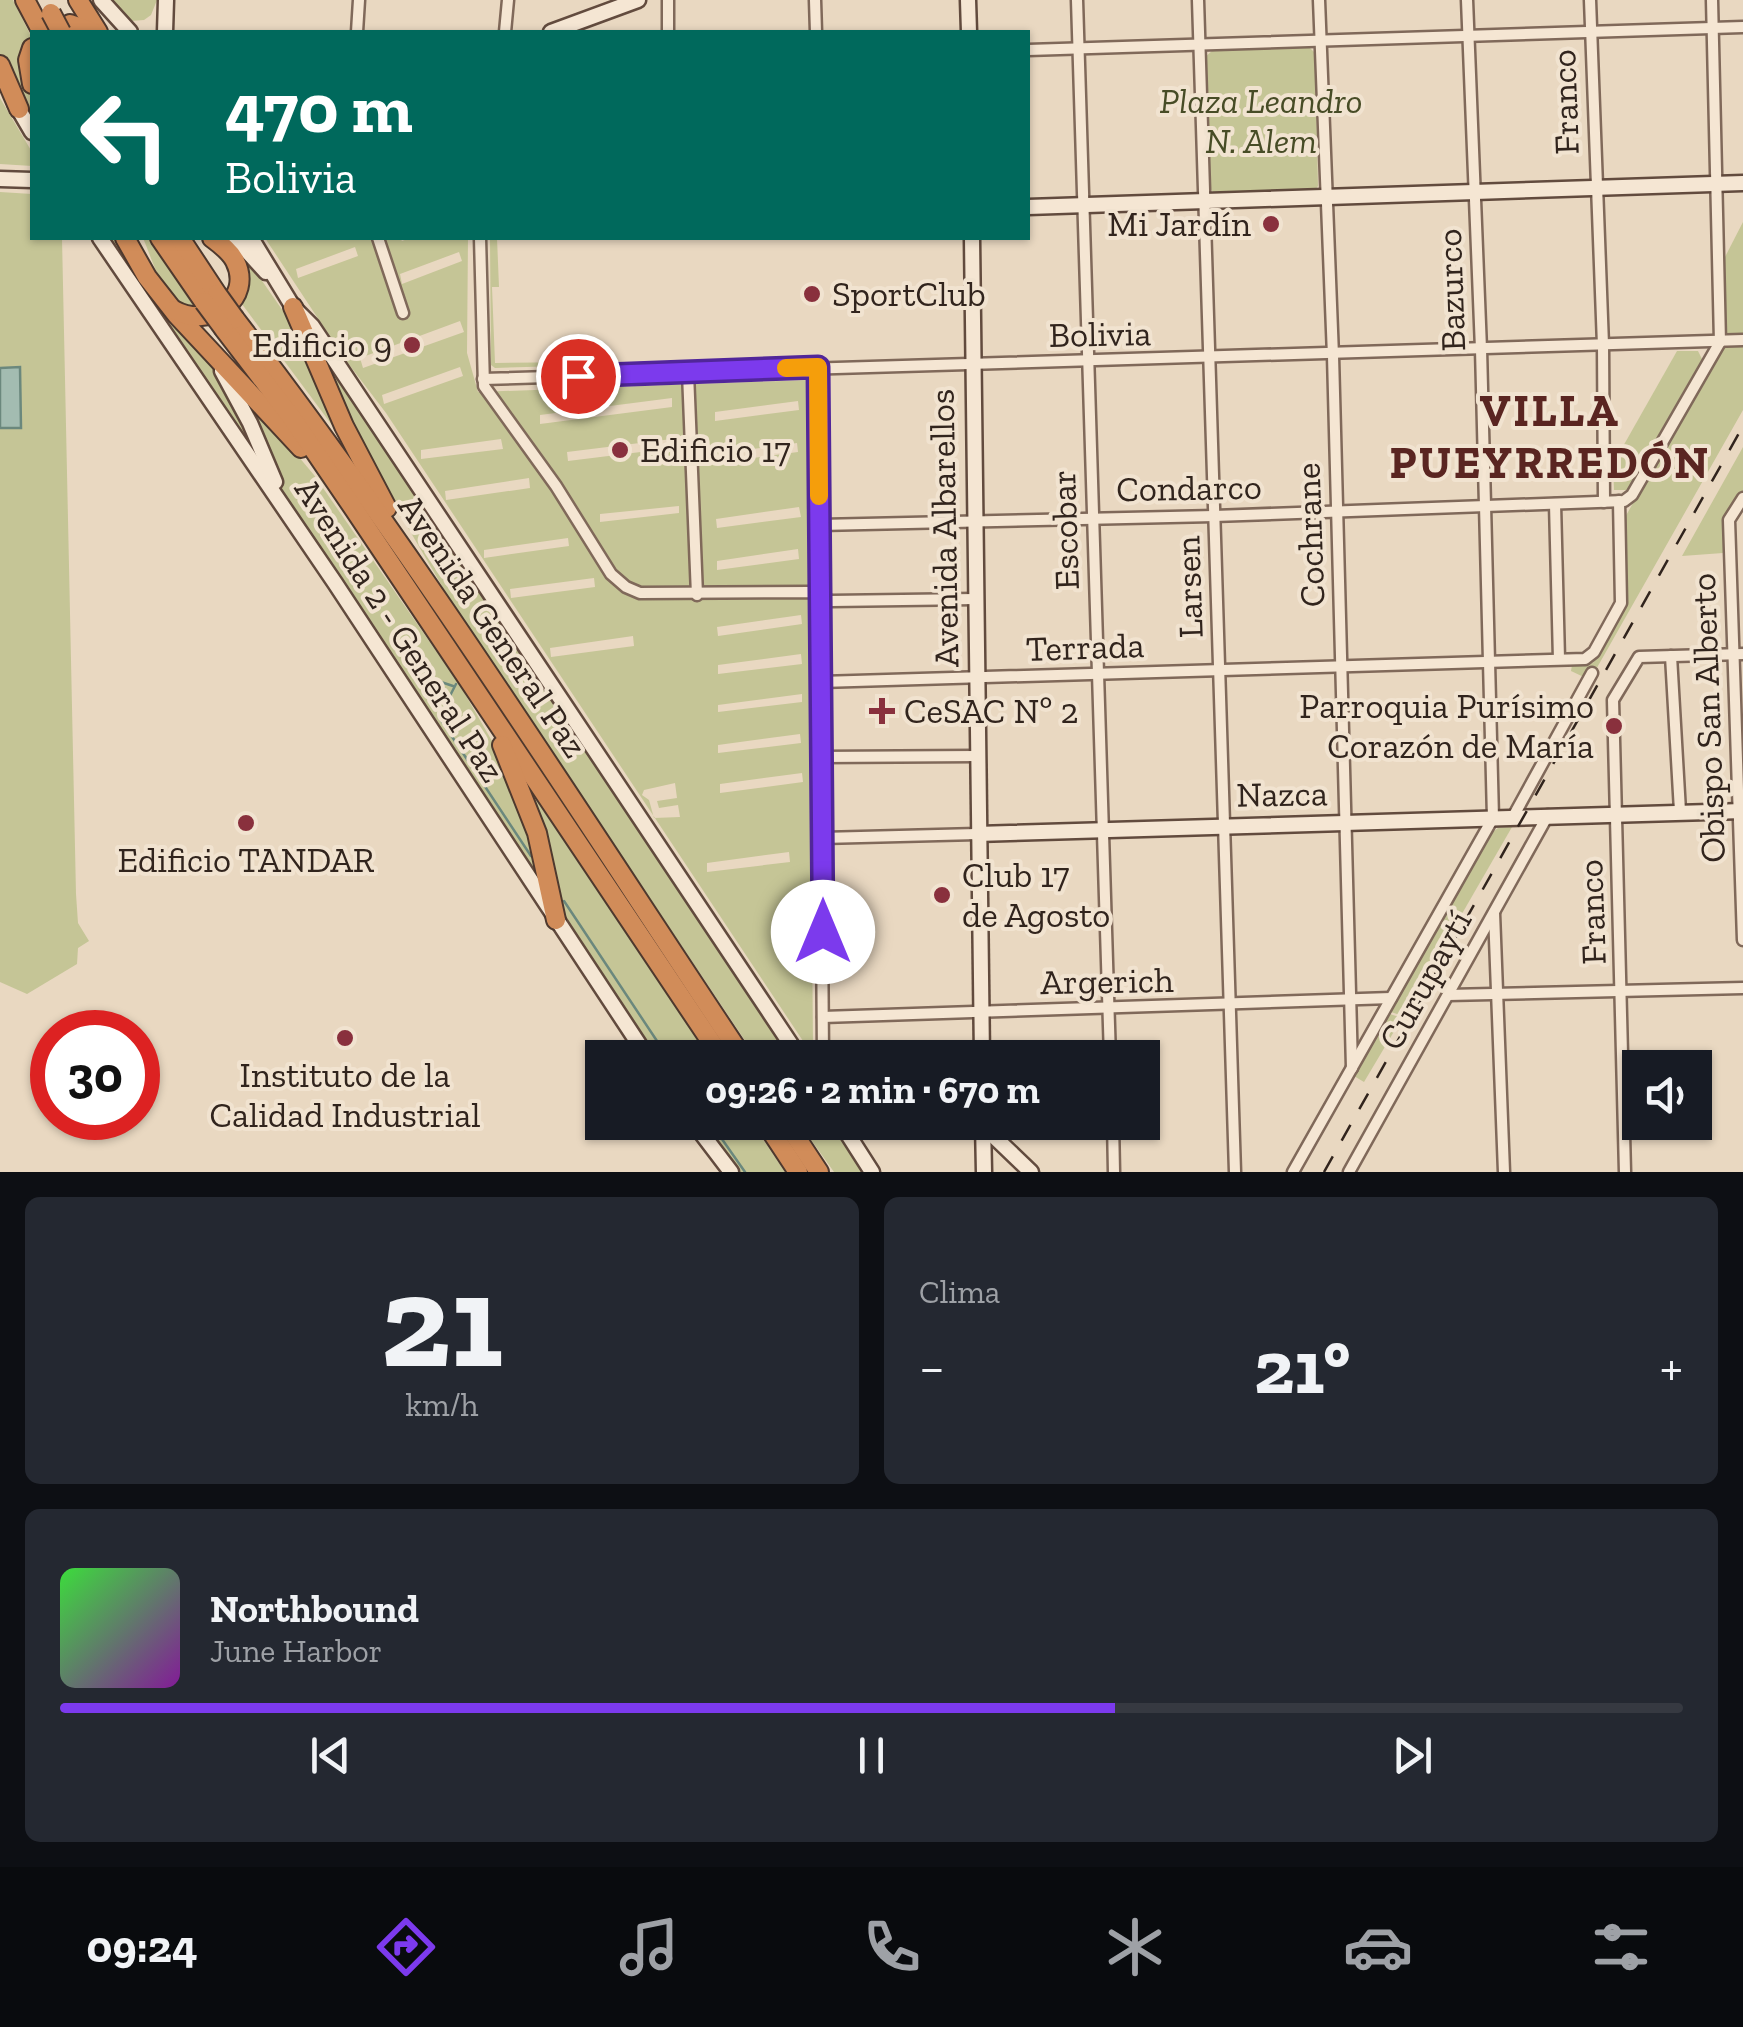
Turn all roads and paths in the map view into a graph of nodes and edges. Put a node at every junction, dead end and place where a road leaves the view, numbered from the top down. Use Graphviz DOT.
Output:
graph roads {
  1 [pos="26,0"];
  2 [pos="78,0"];
  3 [pos="101,0"];
  4 [pos="166,0"];
  5 [pos="360,0"];
  6 [pos="508,0"];
  7 [pos="638,0"];
  8 [pos="668,0"];
  9 [pos="815,0"];
  10 [pos="968,0"];
  11 [pos="1077,0"];
  12 [pos="1198,0"];
  13 [pos="1319,0"];
  14 [pos="1467,0"];
  15 [pos="1590,0"];
  16 [pos="1712,0"];
  17 [pos="43,16"];
  18 [pos="1743,27"];
  19 [pos="66,28"];
  20 [pos="1713,28"];
  21 [pos="95,30"];
  22 [pos="128,30"];
  23 [pos="163,30"];
  24 [pos="357,30"];
  25 [pos="505,30"];
  26 [pos="556,30"];
  27 [pos="668,30"];
  28 [pos="816,30"];
  29 [pos="969,30"];
  30 [pos="1590,32"];
  31 [pos="1468,35"];
  32 [pos="1320,40"];
  33 [pos="1200,44"];
  34 [pos="1079,48"];
  35 [pos="1030,50"];
  36 [pos="0,65"];
  37 [pos="0,78"];
  38 [pos="19,109"];
  39 [pos="30,128"];
  40 [pos="0,178"];
  41 [pos="30,180"];
  42 [pos="1743,182"];
  43 [pos="1718,183"];
  44 [pos="1596,189"];
  45 [pos="1475,192"];
  46 [pos="1325,197"];
  47 [pos="1204,202"];
  48 [pos="1082,205"];
  49 [pos="1030,207"];
  50 [pos="101,240"];
  51 [pos="126,240"];
  52 [pos="139,240"];
  53 [pos="162,240"];
  54 [pos="181,240"];
  55 [pos="214,240"];
  56 [pos="236,240"];
  57 [pos="252,240"];
  58 [pos="379,240"];
  59 [pos="480,240"];
  60 [pos="972,240"];
  61 [pos="211,298"];
  62 [pos="288,299"];
  63 [pos="166,300"];
  64 [pos="402,313"];
  65 [pos="230,324"];
  66 [pos="1743,340"];
  67 [pos="1720,342"];
  68 [pos="1603,345"];
  69 [pos="205,346"];
  70 [pos="1481,350"];
  71 [pos="1333,356"];
  72 [pos="1209,358"];
  73 [pos="1087,362"];
  74 [pos="972,363"];
  75 [pos="818,367"];
  76 [pos="688,372"];
  77 [pos="482,380"];
  78 [pos="1743,498"];
  79 [pos="1604,502"];
  80 [pos="1618,502"];
  81 [pos="1555,504"];
  82 [pos="354,508"];
  83 [pos="1485,508"];
  84 [pos="1337,511"];
  85 [pos="1214,516"];
  86 [pos="1092,518"];
  87 [pos="292,520"];
  88 [pos="975,522"];
  89 [pos="820,525"];
  90 [pos="419,571"];
  91 [pos="697,594"];
  92 [pos="820,595"];
  93 [pos="975,599"];
  94 [pos="1739,654"];
  95 [pos="1672,656"];
  96 [pos="1490,660"];
  97 [pos="1559,660"];
  98 [pos="1341,666"];
  99 [pos="1219,670"];
  100 [pos="1592,673"];
  101 [pos="1098,674"];
  102 [pos="976,677"];
  103 [pos="821,682"];
  104 [pos="484,703"];
  105 [pos="976,756"];
  106 [pos="821,757"];
  107 [pos="1680,811"];
  108 [pos="1740,811"];
  109 [pos="1617,814"];
  110 [pos="1548,816"];
  111 [pos="1513,817"];
  112 [pos="1493,818"];
  113 [pos="1345,822"];
  114 [pos="1224,825"];
  115 [pos="1103,830"];
  116 [pos="977,834"];
  117 [pos="822,838"];
  118 [pos="1494,912"];
  119 [pos="556,920"];
  120 [pos="1743,940"];
  121 [pos="1743,988"];
  122 [pos="1623,991"];
  123 [pos="1448,995"];
  124 [pos="1498,995"];
  125 [pos="1391,998"];
  126 [pos="1350,1000"];
  127 [pos="1230,1006"];
  128 [pos="1109,1008"];
  129 [pos="981,1012"];
  130 [pos="823,1017"];
  131 [pos="636,1040"];
  132 [pos="710,1040"];
  133 [pos="731,1040"];
  134 [pos="788,1040"];
  135 [pos="823,1040"];
  136 [pos="982,1040"];
  137 [pos="1110,1040"];
  138 [pos="1352,1068"];
  139 [pos="707,1140"];
  140 [pos="777,1140"];
  141 [pos="798,1140"];
  142 [pos="852,1140"];
  143 [pos="983,1140"];
  144 [pos="999,1140"];
  145 [pos="1113,1140"];
  146 [pos="731,1172"];
  147 [pos="798,1172"];
  148 [pos="819,1172"];
  149 [pos="872,1172"];
  150 [pos="984,1172"];
  151 [pos="1031,1172"];
  152 [pos="1114,1172"];
  153 [pos="1236,1172"];
  154 [pos="1293,1172"];
  155 [pos="1349,1172"];
  156 [pos="1504,1172"];
  157 [pos="1625,1172"];
  1 -- 17 [label="highway"];
  2 -- 21 [label="highway"];
  3 -- 22 [label="street"];
  4 -- 23 [label="street"];
  5 -- 24 [label="street"];
  6 -- 25 [label="street"];
  7 -- 26 [label="street"];
  8 -- 27 [label="street"];
  9 -- 28 [label="street"];
  10 -- 29 [label="street"];
  11 -- 34 [label="street, Escobar"];
  12 -- 33 [label="street, Larsen"];
  13 -- 32 [label="street, Cochrane"];
  14 -- 31 [label="street, Bazurco"];
  15 -- 30 [label="street, Franco"];
  16 -- 20 [label="street"];
  17 -- 19 [label="highway, bridge"];
  18 -- 20 [label="street"];
  20 -- 30 [label="street"];
  20 -- 43 [label="street"];
  30 -- 31 [label="street"];
  30 -- 44 [label="street, Franco"];
  31 -- 32 [label="street"];
  31 -- 45 [label="street, Bazurco"];
  32 -- 33 [label="street"];
  32 -- 46 [label="street, Cochrane"];
  33 -- 34 [label="street"];
  33 -- 47 [label="street, Larsen"];
  34 -- 35 [label="street"];
  34 -- 48 [label="street, Escobar"];
  36 -- 38 [label="highway"];
  37 -- 38 [label="street"];
  38 -- 39 [label="street"];
  40 -- 41 [label="street"];
  42 -- 43 [label="street"];
  43 -- 44 [label="street"];
  43 -- 67 [label="street"];
  44 -- 45 [label="street"];
  44 -- 68 [label="street, Franco"];
  45 -- 46 [label="street"];
  45 -- 70 [label="street, Bazurco"];
  46 -- 47 [label="street"];
  46 -- 71 [label="street, Cochrane"];
  47 -- 48 [label="street"];
  47 -- 72 [label="street, Larsen"];
  48 -- 49 [label="street"];
  48 -- 73 [label="street, Escobar"];
  50 -- 87 [label="street, Avenida 2 - General Paz"];
  51 -- 63 [label="highway"];
  52 -- 63 [label="highway"];
  53 -- 61 [label="highway, Avenida General Paz"];
  54 -- 61 [label="highway, Avenida General Paz"];
  55 -- 63 [label="highway"];
  56 -- 62 [label="street"];
  57 -- 62 [label="street, Avenida General Paz"];
  58 -- 64 [label="street"];
  59 -- 77 [label="street"];
  60 -- 74 [label="street, Avenida Albarellos"];
  61 -- 65 [label="highway, Avenida General Paz, bridge"];
  62 -- 90 [label="highway"];
  62 -- 134 [label="street, Avenida General Paz"];
  63 -- 69 [label="highway"];
  65 -- 82 [label="highway, Avenida General Paz"];
  65 -- 90 [label="highway, Avenida General Paz"];
  66 -- 67 [label="street, Bolivia"];
  67 -- 68 [label="street, Bolivia"];
  67 -- 80 [label="street"];
  68 -- 70 [label="street, Bolivia"];
  68 -- 79 [label="street, Franco"];
  69 -- 82 [label="highway"];
  69 -- 87 [label="street"];
  70 -- 71 [label="street, Bolivia"];
  70 -- 83 [label="street, Bazurco"];
  71 -- 72 [label="street, Bolivia"];
  71 -- 84 [label="street, Cochrane"];
  72 -- 73 [label="street, Bolivia"];
  72 -- 85 [label="street, Larsen"];
  73 -- 74 [label="street, Bolivia"];
  73 -- 86 [label="street, Escobar"];
  74 -- 75 [label="street, Bolivia"];
  74 -- 88 [label="street, Avenida Albarellos"];
  75 -- 76 [label="street, Bolivia"];
  75 -- 89 [label="street"];
  76 -- 77 [label="street, Bolivia"];
  76 -- 91 [label="street"];
  77 -- 91 [label="street"];
  78 -- 94 [label="street, Obispo San Alberto"];
  79 -- 80 [label="street, Condarco"];
  79 -- 81 [label="street, Condarco"];
  80 -- 97 [label="street, Terrada"];
  81 -- 83 [label="street, Condarco"];
  81 -- 97 [label="street"];
  82 -- 104 [label="highway, Avenida General Paz"];
  83 -- 84 [label="street, Condarco"];
  83 -- 96 [label="street, Bazurco"];
  84 -- 85 [label="street, Condarco"];
  84 -- 98 [label="street, Cochrane"];
  85 -- 86 [label="street, Condarco"];
  85 -- 99 [label="street, Larsen"];
  86 -- 88 [label="street, Condarco"];
  86 -- 101 [label="street, Escobar"];
  87 -- 119 [label="street, Avenida 2 - General Paz"];
  88 -- 89 [label="street, Condarco"];
  88 -- 93 [label="street, Avenida Albarellos"];
  89 -- 92 [label="street"];
  90 -- 133 [label="highway, Avenida General Paz"];
  91 -- 92 [label="street"];
  92 -- 93 [label="street"];
  92 -- 103 [label="street"];
  93 -- 102 [label="street, Avenida Albarellos"];
  94 -- 95 [label="street"];
  94 -- 108 [label="street, Obispo San Alberto"];
  95 -- 107 [label="street"];
  95 -- 109 [label="street, Franco"];
  96 -- 97 [label="street, Terrada"];
  96 -- 98 [label="street, Terrada"];
  96 -- 112 [label="street, Bazurco"];
  98 -- 99 [label="street, Terrada"];
  98 -- 113 [label="street, Cochrane"];
  99 -- 101 [label="street, Terrada"];
  99 -- 114 [label="street, Larsen"];
  100 -- 111 [label="street"];
  101 -- 102 [label="street, Terrada"];
  101 -- 115 [label="street, Escobar"];
  102 -- 103 [label="street, Terrada"];
  102 -- 105 [label="street, Avenida Albarellos"];
  103 -- 106 [label="street"];
  104 -- 119 [label="highway"];
  104 -- 132 [label="highway, Avenida General Paz"];
  105 -- 106 [label="street"];
  105 -- 116 [label="street, Avenida Albarellos"];
  106 -- 117 [label="street"];
  107 -- 108 [label="street, Nazca"];
  107 -- 109 [label="street, Nazca"];
  108 -- 120 [label="street, Obispo San Alberto"];
  109 -- 110 [label="street, Nazca"];
  109 -- 122 [label="street, Franco"];
  110 -- 111 [label="street, Nazca"];
  110 -- 118 [label="street, Curupaytí"];
  111 -- 112 [label="street, Nazca"];
  112 -- 113 [label="street, Nazca"];
  112 -- 125 [label="street, Curupaytí"];
  113 -- 114 [label="street, Nazca"];
  113 -- 126 [label="street, Cochrane"];
  114 -- 115 [label="street, Nazca"];
  114 -- 127 [label="street, Larsen"];
  115 -- 116 [label="street, Nazca"];
  115 -- 128 [label="street, Escobar"];
  116 -- 117 [label="street, Nazca"];
  116 -- 129 [label="street, Avenida Albarellos"];
  117 -- 130 [label="street"];
  118 -- 123 [label="street, Curupaytí"];
  118 -- 124 [label="street"];
  119 -- 131 [label="street, Avenida 2 - General Paz"];
  121 -- 122 [label="street"];
  122 -- 124 [label="street"];
  122 -- 157 [label="street, Franco"];
  123 -- 124 [label="street"];
  123 -- 155 [label="street, Curupaytí"];
  124 -- 156 [label="street"];
  125 -- 126 [label="street, Argerich"];
  125 -- 138 [label="street, Curupaytí"];
  126 -- 127 [label="street, Argerich"];
  126 -- 138 [label="street, Cochrane"];
  127 -- 128 [label="street, Argerich"];
  127 -- 153 [label="street, Larsen"];
  128 -- 129 [label="street, Argerich"];
  128 -- 137 [label="street, Escobar"];
  129 -- 130 [label="street, Argerich"];
  129 -- 136 [label="street, Avenida Albarellos"];
  130 -- 135 [label="street"];
  138 -- 154 [label="street, Curupaytí"];
  139 -- 146 [label="street"];
  140 -- 147 [label="highway"];
  141 -- 148 [label="highway"];
  142 -- 149 [label="street"];
  143 -- 150 [label="street"];
  144 -- 151 [label="street"];
  145 -- 152 [label="street"];
}
